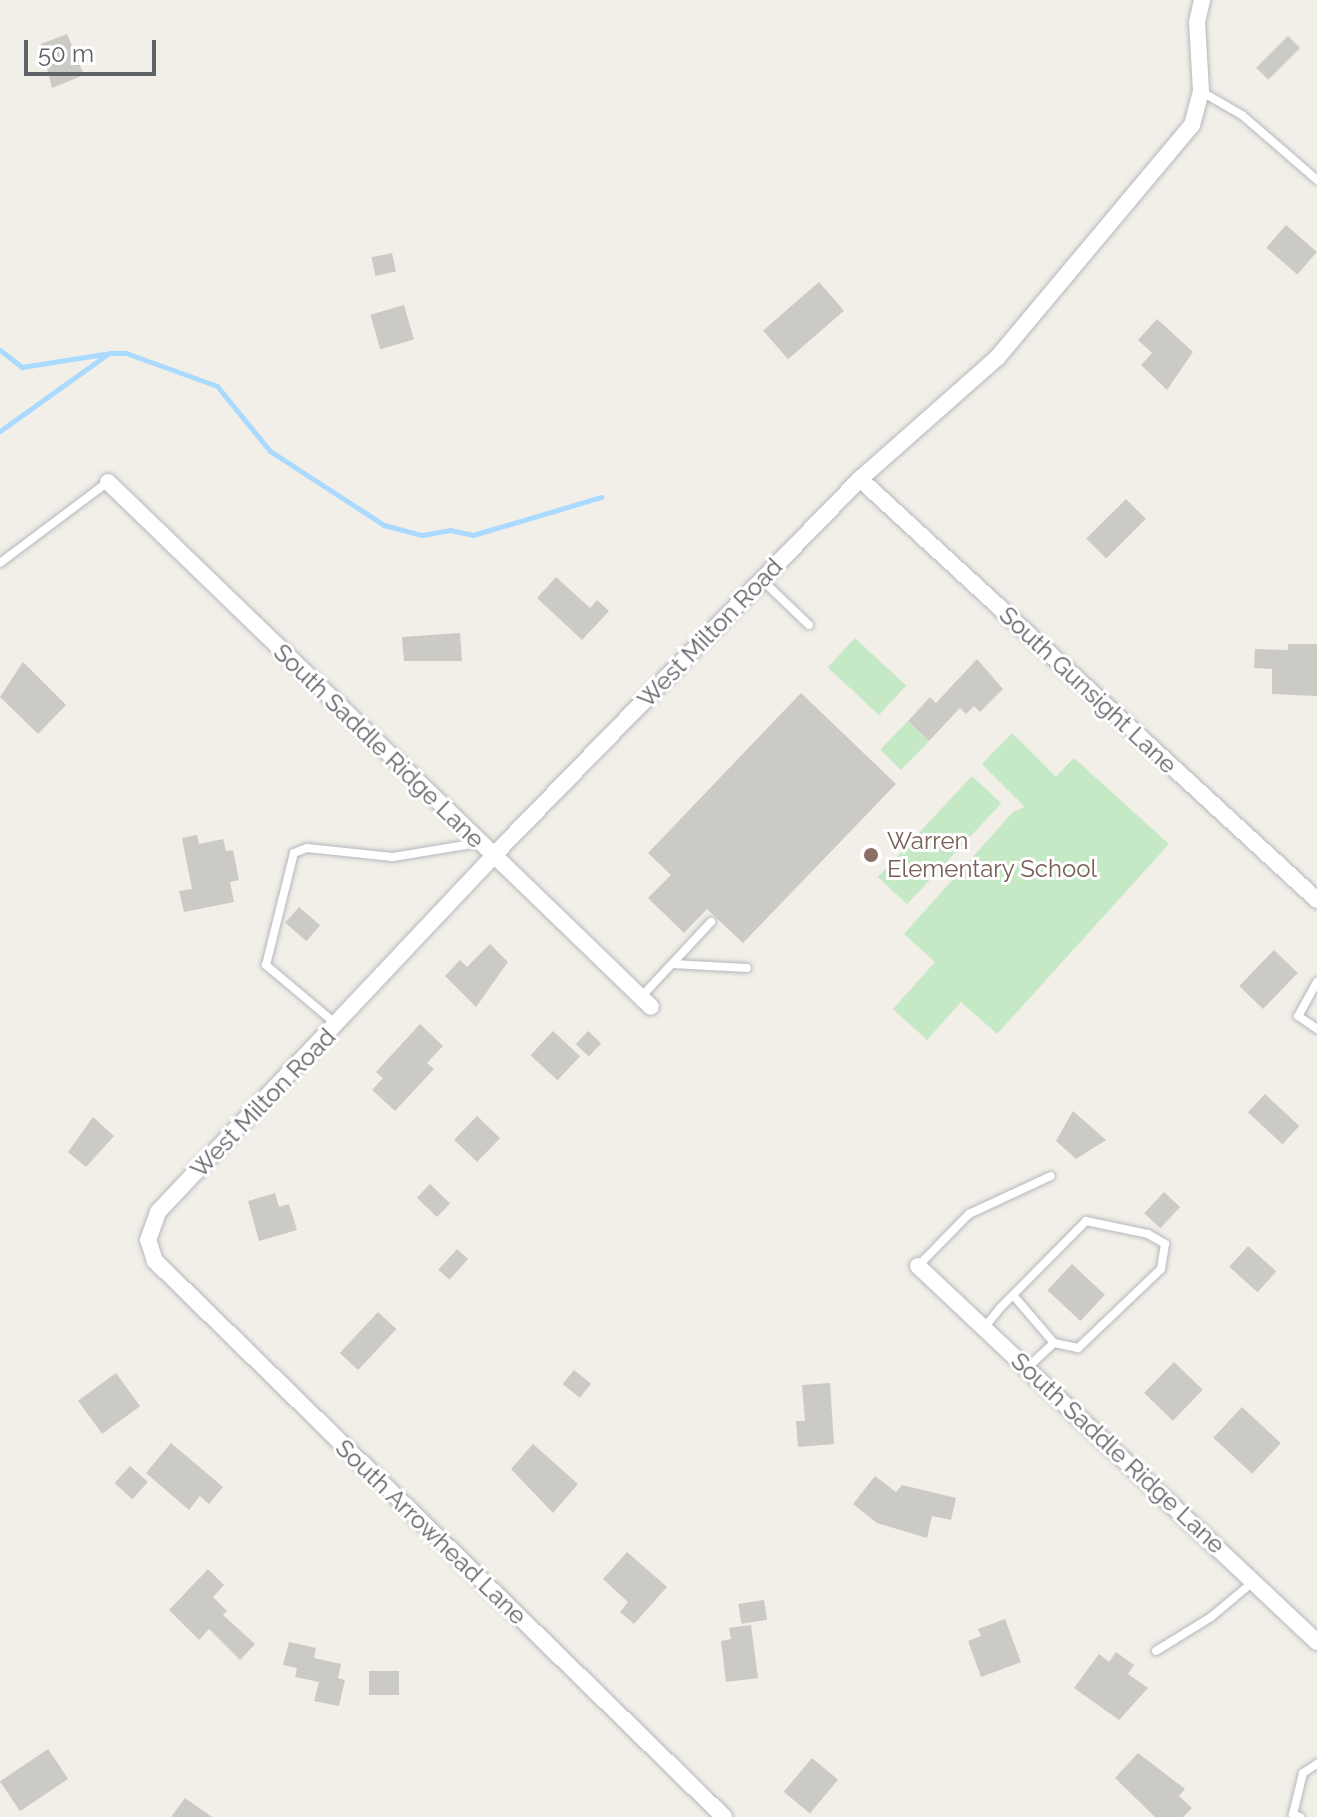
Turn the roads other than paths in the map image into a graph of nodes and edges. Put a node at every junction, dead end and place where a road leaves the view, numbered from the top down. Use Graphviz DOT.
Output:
graph roads {
  1 [pos="1202,0"];
  2 [pos="1201,91"];
  3 [pos="1316,181"];
  4 [pos="860,479"];
  5 [pos="108,482"];
  6 [pos="0,563"];
  7 [pos="762,580"];
  8 [pos="809,625"];
  9 [pos="478,843"];
  10 [pos="492,857"];
  11 [pos="1317,900"];
  12 [pos="711,922"];
  13 [pos="672,964"];
  14 [pos="747,968"];
  15 [pos="1317,982"];
  16 [pos="646,1002"];
  17 [pos="338,1025"];
  18 [pos="1317,1029"];
  19 [pos="1051,1176"];
  20 [pos="148,1240"];
  21 [pos="918,1266"];
  22 [pos="1013,1295"];
  23 [pos="984,1328"];
  24 [pos="1054,1343"];
  25 [pos="1027,1368"];
  26 [pos="1253,1581"];
  27 [pos="1317,1642"];
  28 [pos="1156,1651"];
  29 [pos="1317,1764"];
  30 [pos="724,1817"];
  31 [pos="1300,1817"];
  1 -- 2 [label="street, West Milton Road"];
  2 -- 3 [label="lane"];
  2 -- 4 [label="street, West Milton Road"];
  4 -- 7 [label="street, West Milton Road"];
  4 -- 11 [label="street, South Gunsight Lane"];
  5 -- 6 [label="lane"];
  5 -- 9 [label="street, South Saddle Ridge Lane"];
  7 -- 8 [label="lane"];
  7 -- 10 [label="street, West Milton Road"];
  9 -- 10 [label="street, South Saddle Ridge Lane"];
  9 -- 17 [label="lane"];
  10 -- 16 [label="street, South Saddle Ridge Lane"];
  10 -- 17 [label="street, West Milton Road"];
  12 -- 13 [label="lane"];
  13 -- 14 [label="lane"];
  13 -- 16 [label="lane"];
  15 -- 18 [label="lane"];
  17 -- 20 [label="street, West Milton Road"];
  19 -- 21 [label="lane"];
  20 -- 30 [label="street, South Arrowhead Lane"];
  21 -- 23 [label="street, South Saddle Ridge Lane"];
  22 -- 23 [label="lane"];
  22 -- 24 [label="lane"];
  22 -- 24 [label="lane"];
  23 -- 25 [label="street, South Saddle Ridge Lane"];
  24 -- 25 [label="lane"];
  25 -- 26 [label="street, South Saddle Ridge Lane"];
  26 -- 27 [label="street, South Saddle Ridge Lane"];
  26 -- 28 [label="lane"];
  29 -- 31 [label="lane"];
}
